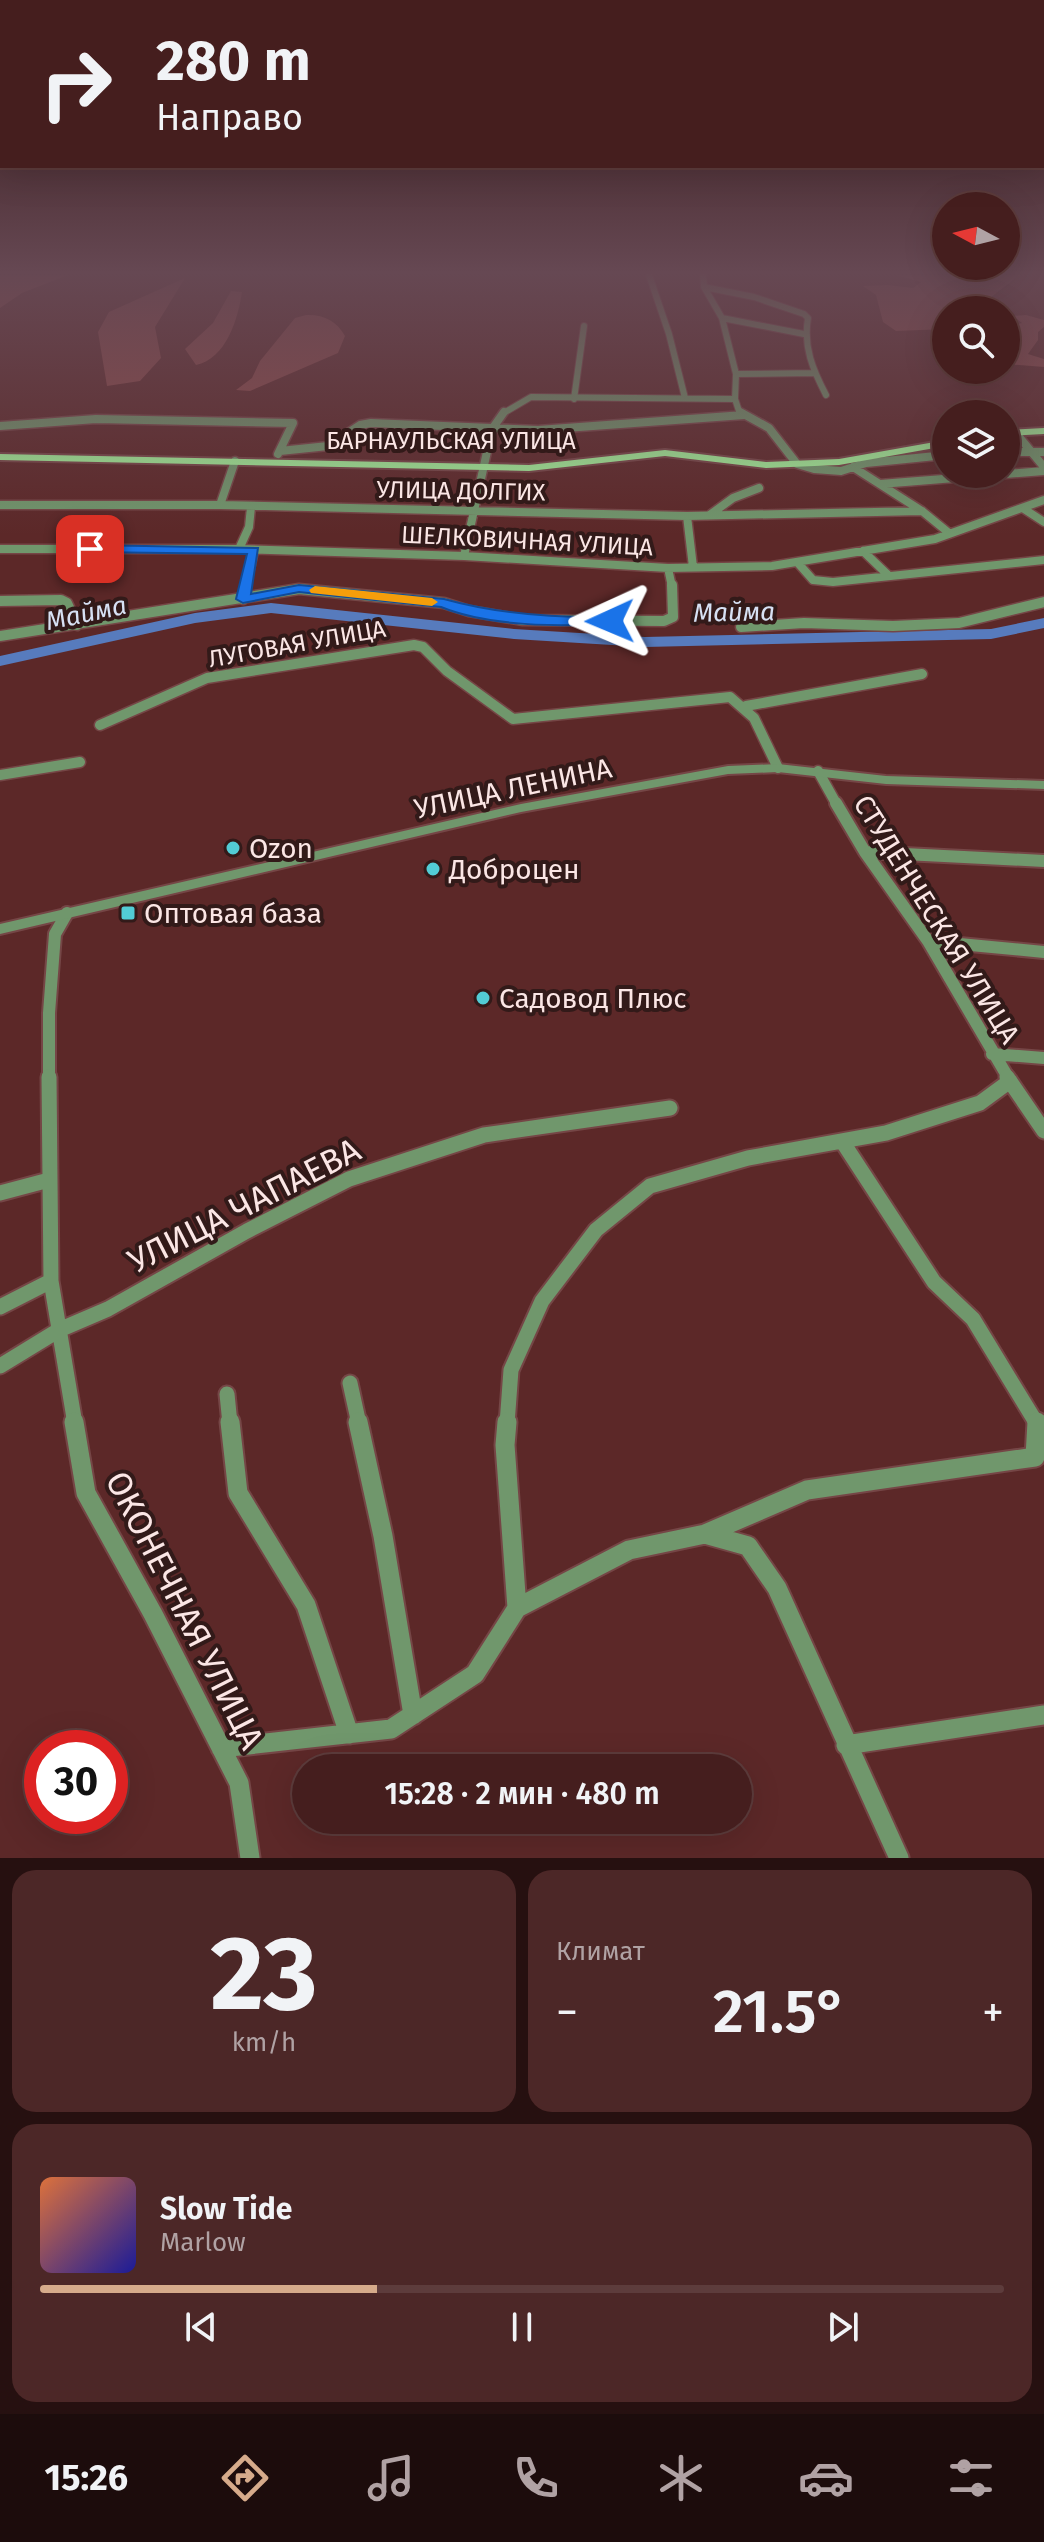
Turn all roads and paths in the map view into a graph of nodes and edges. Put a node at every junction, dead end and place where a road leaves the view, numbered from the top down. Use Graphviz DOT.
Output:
graph roads {
  1 [pos="579,362"];
  2 [pos="676,362"];
  3 [pos="733,362"];
  4 [pos="811,362"];
  5 [pos="815,373"];
  6 [pos="736,374"];
  7 [pos="826,395"];
  8 [pos="685,398"];
  9 [pos="574,399"];
  10 [pos="735,399"];
  11 [pos="744,415"];
  12 [pos="0,426"];
  13 [pos="492,429"];
  14 [pos="1044,431"];
  15 [pos="1020,432"];
  16 [pos="1020,441"];
  17 [pos="932,445"];
  18 [pos="280,451"];
  19 [pos="1020,452"];
  20 [pos="1030,452"];
  21 [pos="1044,452"];
  22 [pos="932,456"];
  23 [pos="0,457"];
  24 [pos="235,461"];
  25 [pos="272,462"];
  26 [pos="839,462"];
  27 [pos="797,464"];
  28 [pos="482,468"];
  29 [pos="858,468"];
  30 [pos="1044,469"];
  31 [pos="880,484"];
  32 [pos="759,488"];
  33 [pos="1044,500"];
  34 [pos="0,505"];
  35 [pos="220,505"];
  36 [pos="251,507"];
  37 [pos="1024,509"];
  38 [pos="474,511"];
  39 [pos="922,511"];
  40 [pos="711,514"];
  41 [pos="687,516"];
  42 [pos="1044,522"];
  43 [pos="949,533"];
  44 [pos="0,549"];
  45 [pos="239,549"];
  46 [pos="254,551"];
  47 [pos="863,551"];
  48 [pos="464,556"];
  49 [pos="1044,560"];
  50 [pos="798,563"];
  51 [pos="693,567"];
  52 [pos="668,568"];
  53 [pos="888,575"];
  54 [pos="243,599"];
  55 [pos="0,601"];
  56 [pos="1044,602"];
  57 [pos="77,625"];
  58 [pos="741,627"];
  59 [pos="0,636"];
  60 [pos="922,674"];
  61 [pos="746,706"];
  62 [pos="100,725"];
  63 [pos="80,762"];
  64 [pos="778,768"];
  65 [pos="818,771"];
  66 [pos="0,775"];
  67 [pos="1044,785"];
  68 [pos="865,852"];
  69 [pos="1044,861"];
  70 [pos="67,913"];
  71 [pos="0,929"];
  72 [pos="928,941"];
  73 [pos="1044,952"];
  74 [pos="992,1054"];
  75 [pos="1044,1058"];
  76 [pos="1010,1081"];
  77 [pos="670,1108"];
  78 [pos="1044,1131"];
  79 [pos="842,1141"];
  80 [pos="49,1180"];
  81 [pos="0,1193"];
  82 [pos="51,1281"];
  83 [pos="0,1307"];
  84 [pos="59,1330"];
  85 [pos="0,1366"];
  86 [pos="350,1383"];
  87 [pos="227,1394"];
  88 [pos="705,1534"];
  89 [pos="517,1608"];
  90 [pos="413,1715"];
  91 [pos="1044,1715"];
  92 [pos="349,1734"];
  93 [pos="846,1745"];
  94 [pos="221,1748"];
  95 [pos="250,1858"];
  96 [pos="899,1858"];
  1 -- 9 [label="street"];
  2 -- 8 [label="street"];
  3 -- 6 [label="street"];
  4 -- 5 [label="street"];
  5 -- 6 [label="street"];
  5 -- 7 [label="street"];
  6 -- 10 [label="street"];
  8 -- 9 [label="street"];
  8 -- 10 [label="street"];
  9 -- 13 [label="street"];
  10 -- 11 [label="street"];
  11 -- 13 [label="street"];
  11 -- 27 [label="street"];
  12 -- 18 [label="street"];
  13 -- 18 [label="street"];
  13 -- 28 [label="street"];
  14 -- 15 [label="main road"];
  16 -- 20 [label="street"];
  17 -- 26 [label="main road, БАРНАУЛЬСКАЯ УЛИЦА"];
  18 -- 25 [label="street"];
  19 -- 20 [label="street"];
  20 -- 21 [label="street"];
  20 -- 30 [label="street"];
  22 -- 29 [label="street"];
  23 -- 24 [label="main road, БАРНАУЛЬСКАЯ УЛИЦА"];
  24 -- 25 [label="main road, БАРНАУЛЬСКАЯ УЛИЦА"];
  24 -- 35 [label="street"];
  25 -- 28 [label="main road, БАРНАУЛЬСКАЯ УЛИЦА"];
  26 -- 27 [label="main road, БАРНАУЛЬСКАЯ УЛИЦА"];
  26 -- 29 [label="street"];
  27 -- 28 [label="main road, БАРНАУЛЬСКАЯ УЛИЦА"];
  27 -- 29 [label="street"];
  28 -- 38 [label="street"];
  29 -- 31 [label="street"];
  30 -- 31 [label="street"];
  31 -- 39 [label="street"];
  32 -- 40 [label="street"];
  33 -- 37 [label="street, ШЕЛКОВИЧНАЯ УЛИЦА"];
  34 -- 35 [label="street, УЛИЦА ДОЛГИХ"];
  35 -- 36 [label="street, УЛИЦА ДОЛГИХ"];
  36 -- 38 [label="street, УЛИЦА ДОЛГИХ"];
  36 -- 45 [label="street"];
  37 -- 42 [label="street"];
  37 -- 43 [label="street, ШЕЛКОВИЧНАЯ УЛИЦА"];
  38 -- 41 [label="street, УЛИЦА ДОЛГИХ"];
  38 -- 48 [label="street"];
  39 -- 40 [label="street, УЛИЦА ДОЛГИХ"];
  39 -- 43 [label="street"];
  40 -- 41 [label="street, УЛИЦА ДОЛГИХ"];
  41 -- 51 [label="street"];
  43 -- 47 [label="street, ШЕЛКОВИЧНАЯ УЛИЦА"];
  44 -- 45 [label="street, ШЕЛКОВИЧНАЯ УЛИЦА"];
  45 -- 46 [label="street, ШЕЛКОВИЧНАЯ УЛИЦА"];
  46 -- 48 [label="street, ШЕЛКОВИЧНАЯ УЛИЦА"];
  46 -- 54 [label="street"];
  47 -- 50 [label="street, ШЕЛКОВИЧНАЯ УЛИЦА"];
  47 -- 53 [label="street"];
  48 -- 52 [label="street, ШЕЛКОВИЧНАЯ УЛИЦА"];
  49 -- 53 [label="street"];
  50 -- 51 [label="street, ШЕЛКОВИЧНАЯ УЛИЦА"];
  50 -- 53 [label="street"];
  51 -- 52 [label="street, ШЕЛКОВИЧНАЯ УЛИЦА"];
  52 -- 54 [label="street"];
  54 -- 57 [label="street"];
  55 -- 57 [label="street"];
  56 -- 58 [label="street"];
  57 -- 59 [label="street"];
  60 -- 61 [label="street"];
  61 -- 62 [label="street, ЛУГОВАЯ УЛИЦА"];
  61 -- 64 [label="street"];
  63 -- 66 [label="street"];
  64 -- 65 [label="street, УЛИЦА ЛЕНИНА"];
  64 -- 70 [label="street, УЛИЦА ЛЕНИНА"];
  65 -- 67 [label="street, УЛИЦА ЛЕНИНА"];
  65 -- 68 [label="street, СТУДЕНЧЕСКАЯ УЛИЦА"];
  68 -- 69 [label="street"];
  68 -- 72 [label="street, СТУДЕНЧЕСКАЯ УЛИЦА"];
  70 -- 71 [label="street, УЛИЦА ЛЕНИНА"];
  70 -- 80 [label="street, ОКОНЕЧНАЯ УЛИЦА"];
  72 -- 73 [label="street"];
  72 -- 74 [label="street, СТУДЕНЧЕСКАЯ УЛИЦА"];
  74 -- 75 [label="street"];
  74 -- 76 [label="street, СТУДЕНЧЕСКАЯ УЛИЦА"];
  76 -- 78 [label="street, СТУДЕНЧЕСКАЯ УЛИЦА"];
  76 -- 79 [label="street"];
  77 -- 84 [label="street, УЛИЦА ЧАПАЕВА"];
  79 -- 88 [label="street"];
  79 -- 89 [label="street"];
  80 -- 81 [label="street"];
  80 -- 82 [label="street, ОКОНЕЧНАЯ УЛИЦА"];
  82 -- 83 [label="street"];
  82 -- 84 [label="street, ОКОНЕЧНАЯ УЛИЦА"];
  84 -- 85 [label="street, УЛИЦА ЧАПАЕВА"];
  84 -- 94 [label="street, ОКОНЕЧНАЯ УЛИЦА"];
  86 -- 90 [label="street"];
  87 -- 92 [label="street"];
  88 -- 89 [label="street"];
  88 -- 93 [label="street"];
  89 -- 90 [label="street"];
  90 -- 92 [label="street"];
  91 -- 93 [label="street"];
  92 -- 94 [label="street"];
  93 -- 96 [label="street"];
  94 -- 95 [label="street, ОКОНЕЧНАЯ УЛИЦА"];
}
